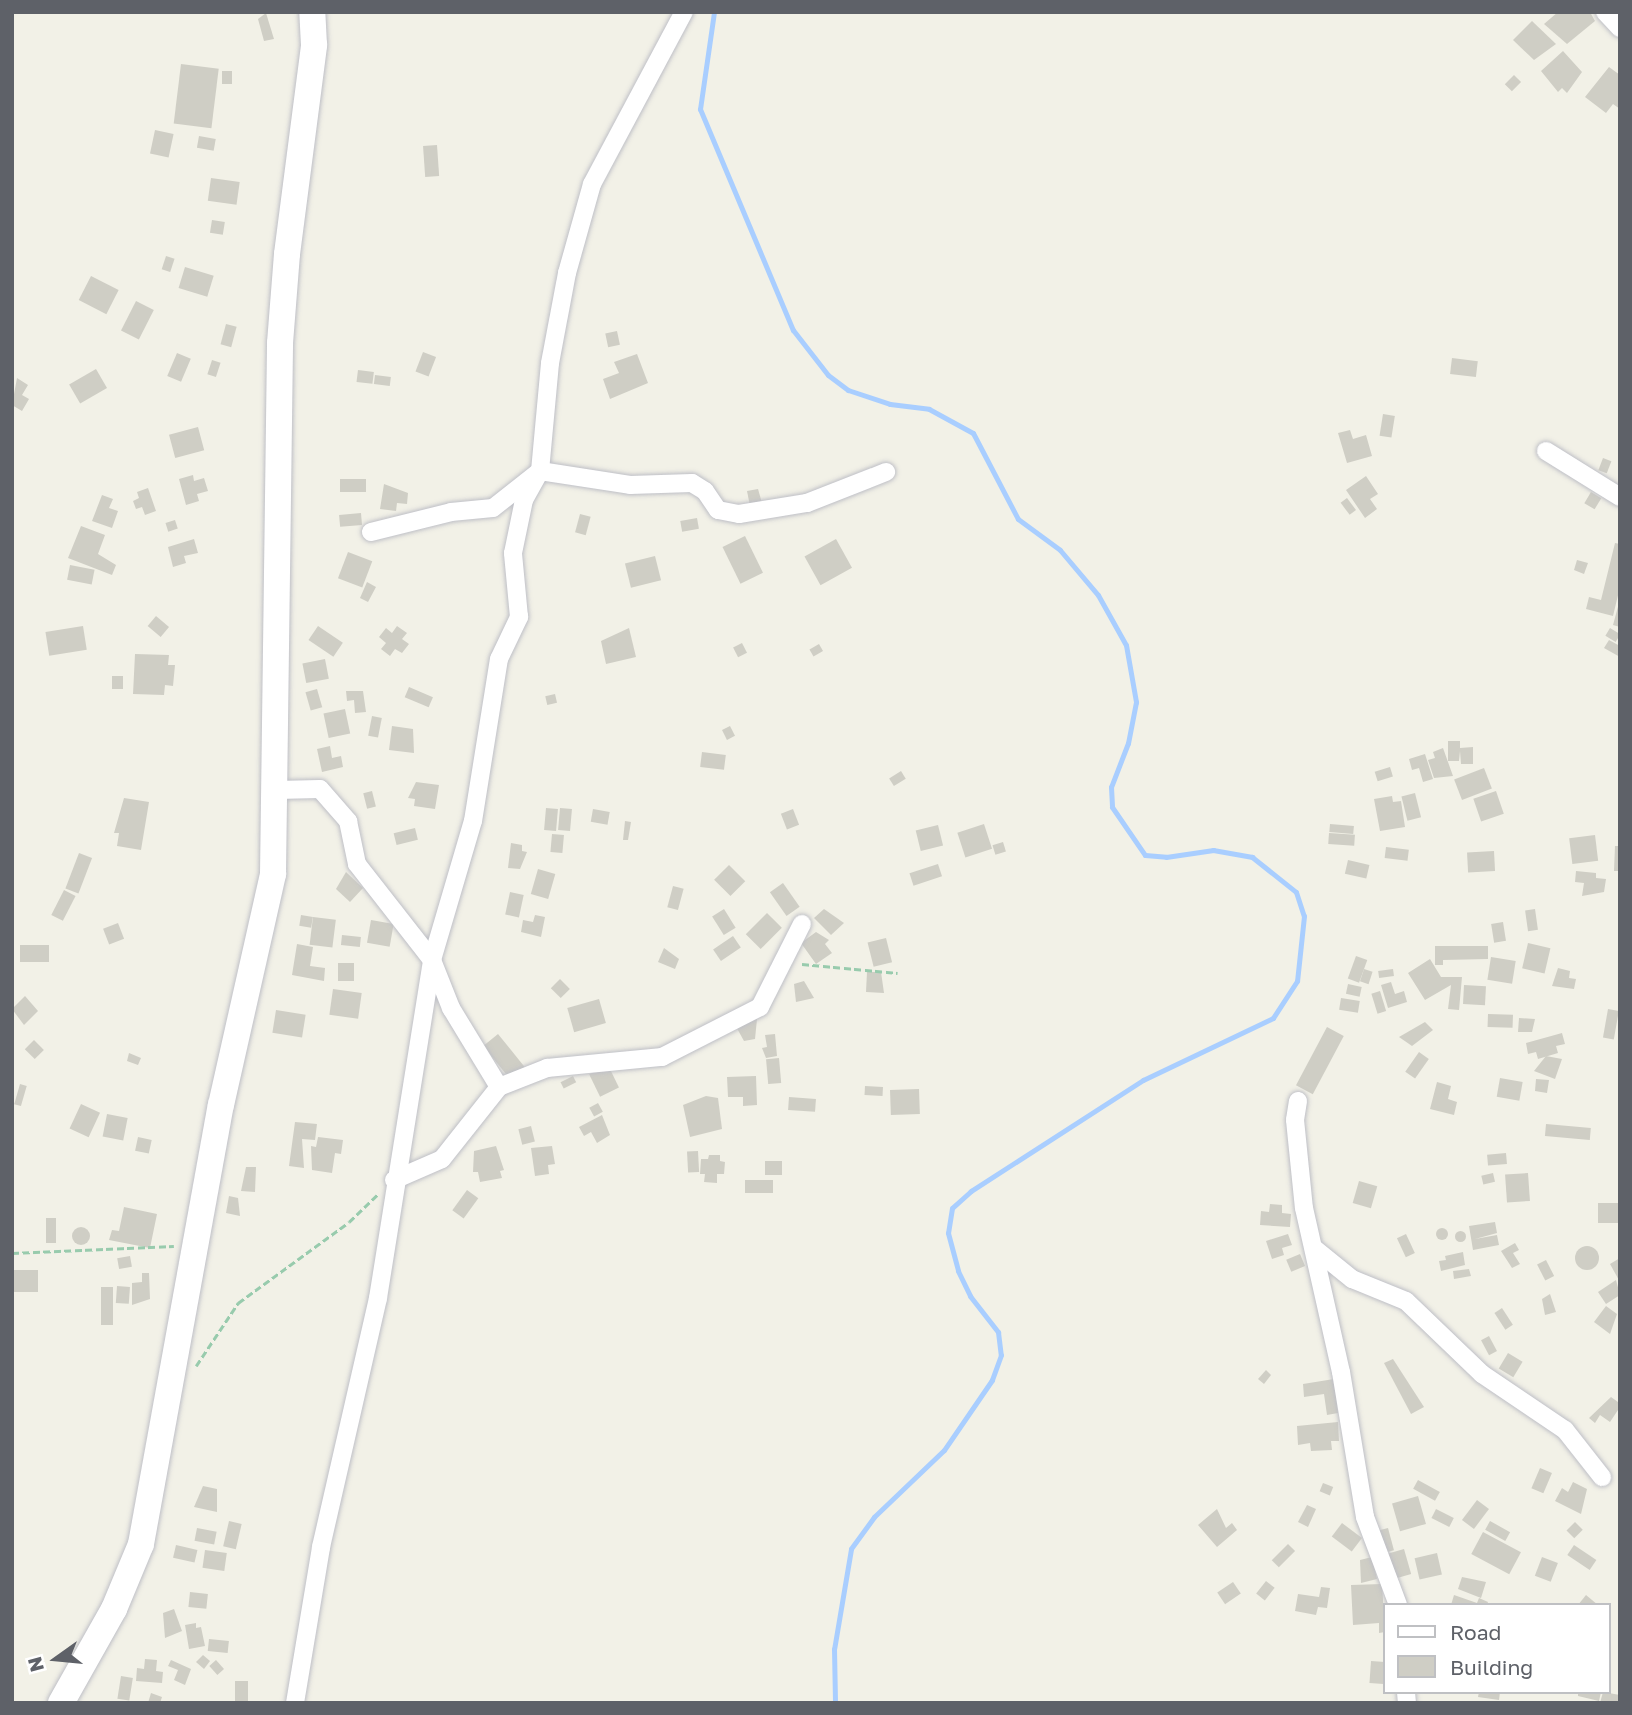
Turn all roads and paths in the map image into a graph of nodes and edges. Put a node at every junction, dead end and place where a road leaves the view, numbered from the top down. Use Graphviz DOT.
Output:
graph roads {
  1 [pos="312,12"];
  2 [pos="684,12"];
  3 [pos="1605,12"];
  4 [pos="1620,28"];
  5 [pos="1546,451"];
  6 [pos="540,471"];
  7 [pos="886,472"];
  8 [pos="1620,497"];
  9 [pos="371,532"];
  10 [pos="276,790"];
  11 [pos="802,924"];
  12 [pos="785,959"];
  13 [pos="432,960"];
  14 [pos="898,973"];
  15 [pos="499,1087"];
  16 [pos="1298,1101"];
  17 [pos="394,1180"];
  18 [pos="195,1242"];
  19 [pos="1315,1249"];
  20 [pos="12,1254"];
  21 [pos="190,1373"];
  22 [pos="1602,1477"];
  23 [pos="1397,1603"];
  24 [pos="61,1703"];
  25 [pos="295,1703"];
  1 -- 10 [label="main road"];
  2 -- 6 [label="street"];
  3 -- 4 [label="street"];
  5 -- 8 [label="street"];
  6 -- 7 [label="street"];
  6 -- 9 [label="street"];
  6 -- 13 [label="street"];
  10 -- 13 [label="street"];
  10 -- 18 [label="main road"];
  11 -- 12 [label="street"];
  12 -- 14 [label="path"];
  12 -- 15 [label="street"];
  13 -- 15 [label="street"];
  13 -- 17 [label="street"];
  15 -- 17 [label="street"];
  16 -- 19 [label="street"];
  17 -- 21 [label="path"];
  17 -- 25 [label="street"];
  18 -- 20 [label="path"];
  18 -- 24 [label="main road"];
  19 -- 22 [label="street"];
  19 -- 23 [label="street"];
}
